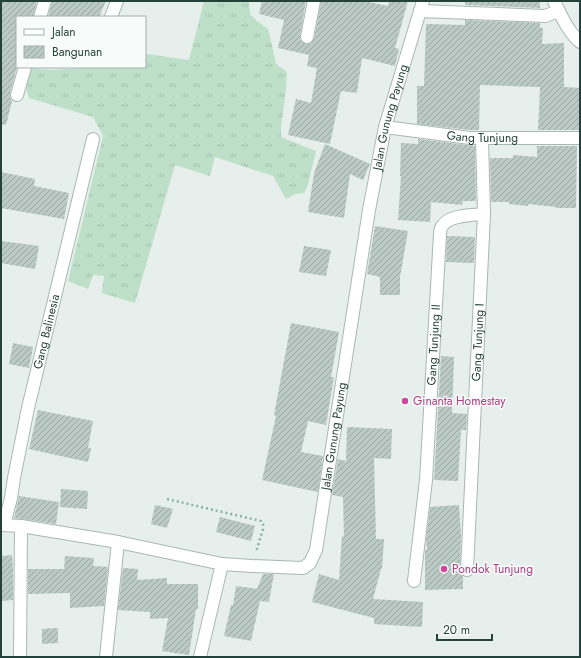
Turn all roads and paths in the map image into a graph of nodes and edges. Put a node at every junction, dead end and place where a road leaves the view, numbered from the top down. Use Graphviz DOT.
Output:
graph roads {
  1 [pos="45,1"];
  2 [pos="117,1"];
  3 [pos="314,1"];
  4 [pos="421,6"];
  5 [pos="557,6"];
  6 [pos="40,16"];
  7 [pos="111,16"];
  8 [pos="307,37"];
  9 [pos="580,42"];
  10 [pos="25,68"];
  11 [pos="18,94"];
  12 [pos="385,127"];
  13 [pos="580,138"];
  14 [pos="93,139"];
  15 [pos="482,139"];
  16 [pos="484,214"];
  17 [pos="167,499"];
  18 [pos="3,525"];
  19 [pos="21,526"];
  20 [pos="118,542"];
  21 [pos="222,564"];
  22 [pos="252,566"];
  23 [pos="467,570"];
  24 [pos="414,581"];
  25 [pos="20,657"];
  26 [pos="106,657"];
  27 [pos="200,657"];
  1 -- 6 [label="street"];
  2 -- 7 [label="street"];
  3 -- 8 [label="street"];
  4 -- 5 [label="street"];
  4 -- 12 [label="street, Jalan Gunung Payung"];
  5 -- 9 [label="street"];
  10 -- 11 [label="street"];
  12 -- 15 [label="street, Gang Tunjung"];
  12 -- 22 [label="street, Jalan Gunung Payung"];
  13 -- 15 [label="street, Gang Tunjung"];
  14 -- 18 [label="street, Gang Balinesia"];
  15 -- 16 [label="street, Gang Tunjung I"];
  16 -- 23 [label="street, Gang Tunjung I"];
  16 -- 24 [label="street, Gang Tunjung II"];
  17 -- 22 [label="path"];
  18 -- 19 [label="street, Jalan Gunung Payung"];
  19 -- 20 [label="street, Jalan Gunung Payung"];
  19 -- 25 [label="street"];
  20 -- 21 [label="street, Jalan Gunung Payung"];
  20 -- 26 [label="street"];
  21 -- 22 [label="street, Jalan Gunung Payung"];
  21 -- 27 [label="street"];
}
